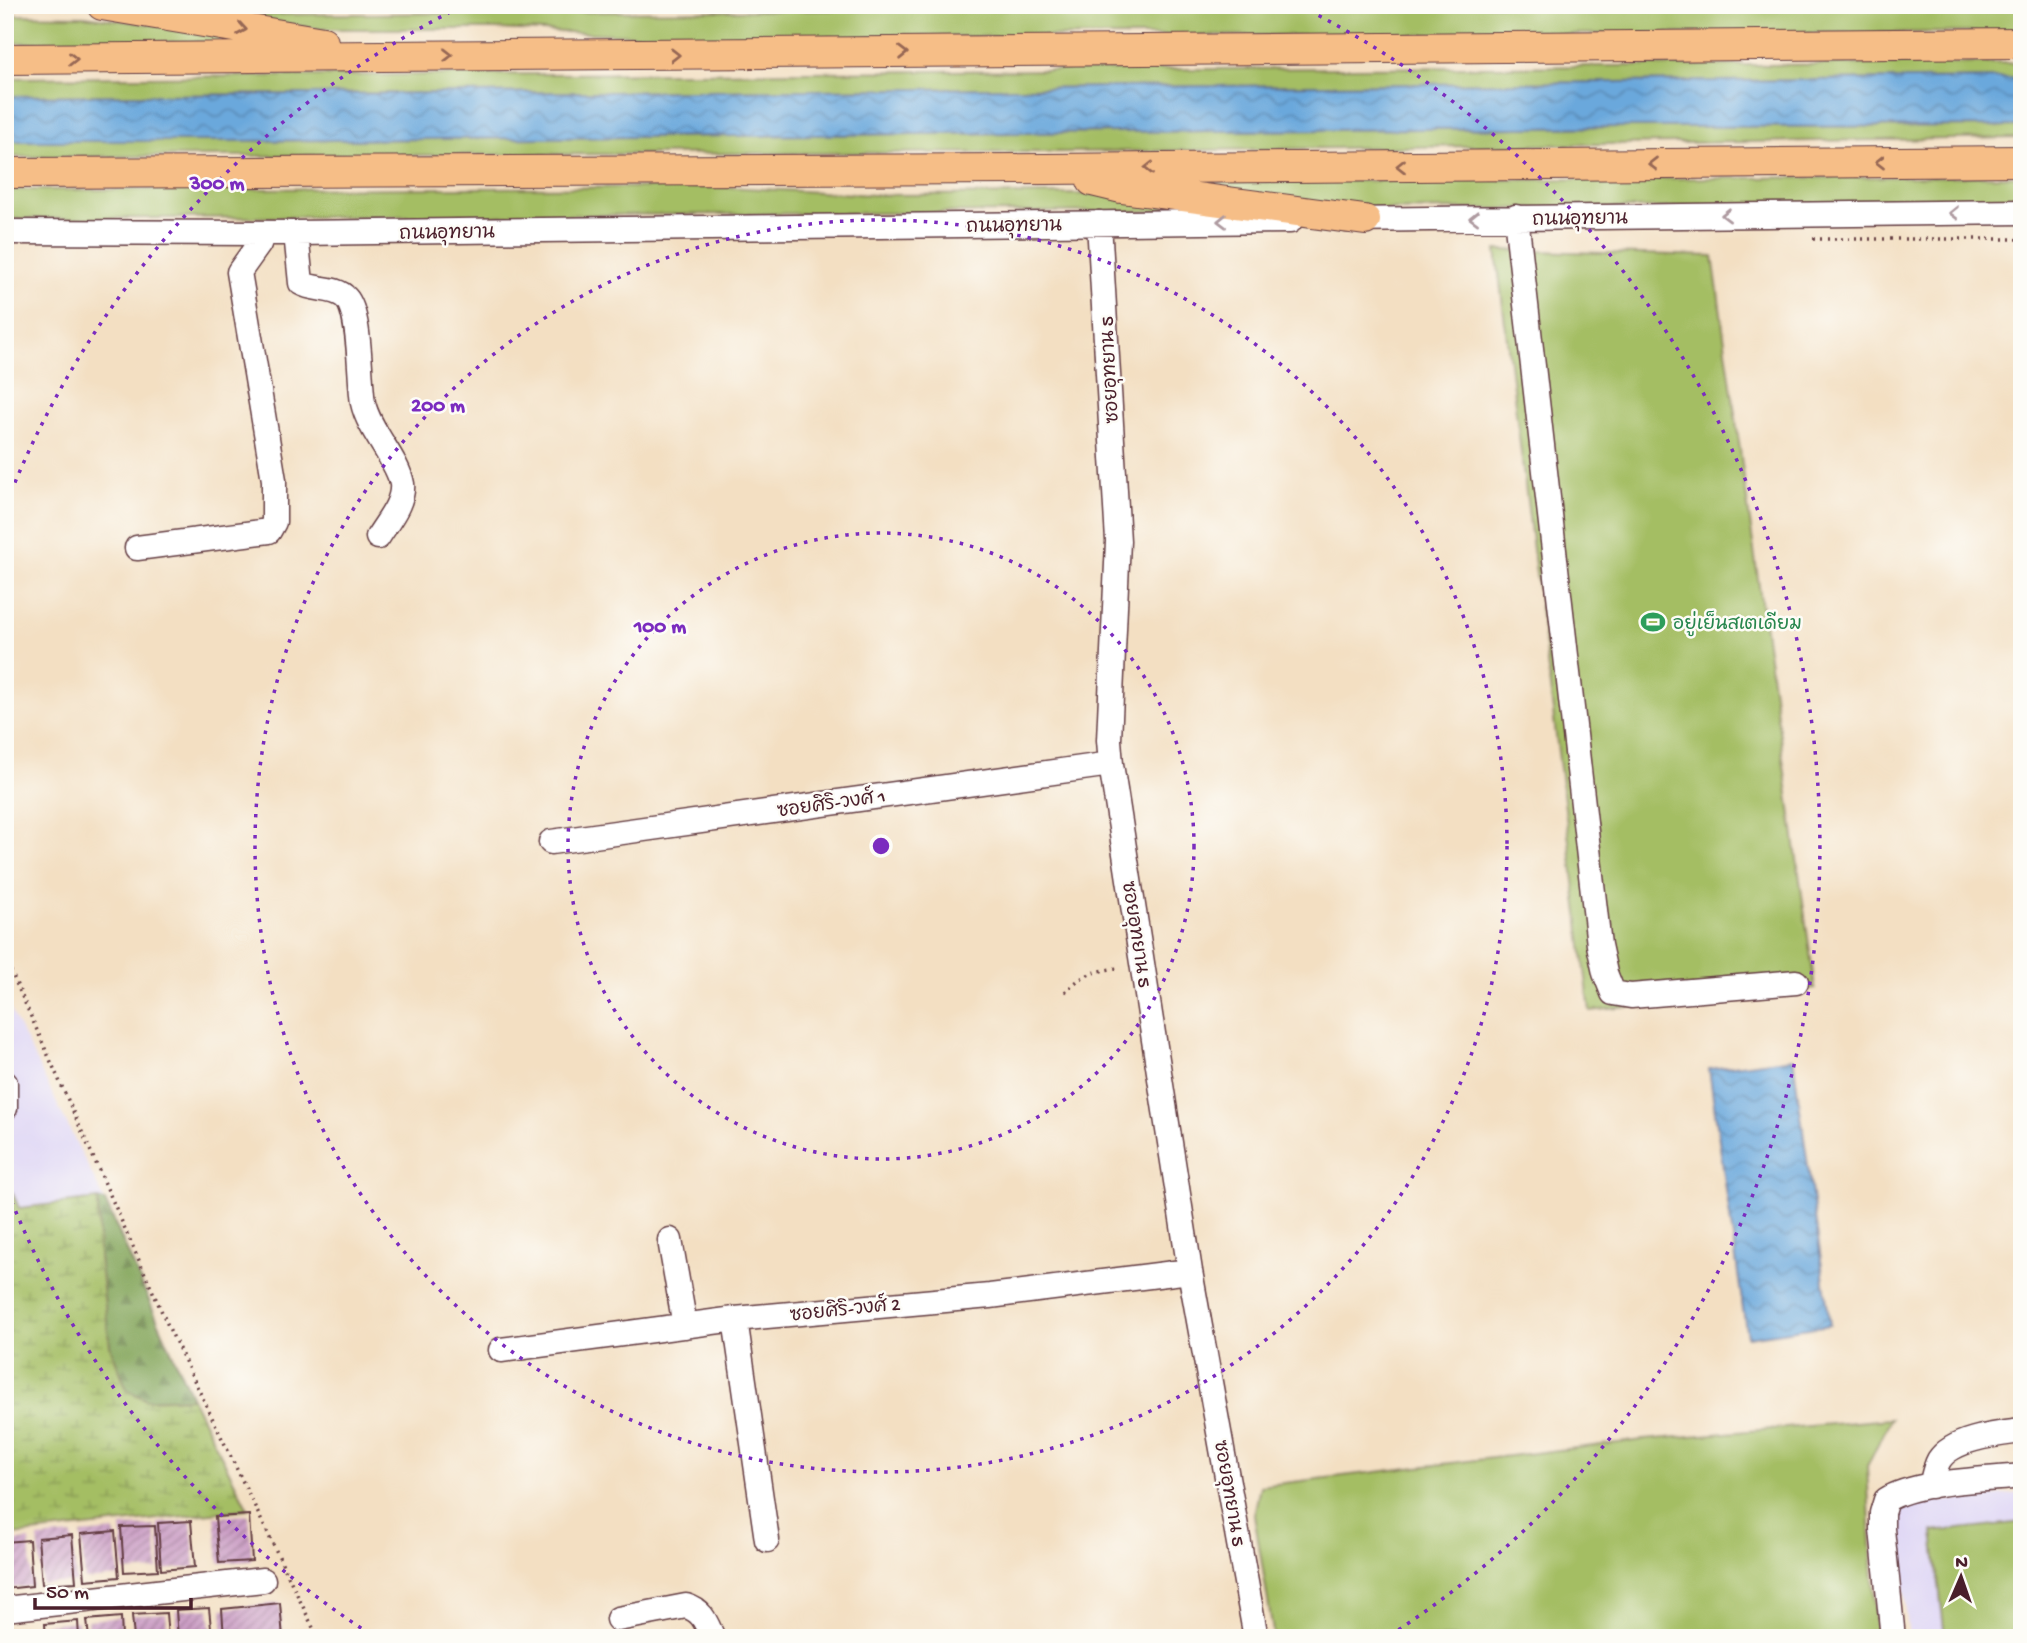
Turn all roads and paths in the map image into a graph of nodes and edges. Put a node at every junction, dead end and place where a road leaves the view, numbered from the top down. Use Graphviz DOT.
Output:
graph roads {
  1 [pos="102,5"];
  2 [pos="2022,43"];
  3 [pos="405,56"];
  4 [pos="5,59"];
  5 [pos="2022,161"];
  6 [pos="1045,169"];
  7 [pos="5,173"];
  8 [pos="2022,212"];
  9 [pos="1516,217"];
  10 [pos="1366,220"];
  11 [pos="1099,223"];
  12 [pos="5,232"];
  13 [pos="263,233"];
  14 [pos="296,233"];
  15 [pos="378,537"];
  16 [pos="137,548"];
  17 [pos="1111,764"];
  18 [pos="551,842"];
  19 [pos="5,958"];
  20 [pos="1142,965"];
  21 [pos="1796,982"];
  22 [pos="1065,992"];
  23 [pos="5,1083"];
  24 [pos="5,1108"];
  25 [pos="670,1240"];
  26 [pos="1190,1270"];
  27 [pos="735,1319"];
  28 [pos="685,1326"];
  29 [pos="501,1350"];
  30 [pos="2022,1431"];
  31 [pos="2022,1476"];
  32 [pos="1931,1486"];
  33 [pos="767,1540"];
  34 [pos="263,1580"];
  35 [pos="5,1609"];
  36 [pos="618,1619"];
  37 [pos="318,1638"];
  38 [pos="713,1638"];
  39 [pos="1256,1638"];
  40 [pos="1893,1638"];
  1 -- 3 [label="main road, one-way"];
  3 -- 2 [label="main road, one-way"];
  4 -- 3 [label="main road, one-way"];
  5 -- 6 [label="main road, one-way"];
  6 -- 7 [label="main road"];
  6 -- 10 [label="main road"];
  8 -- 9 [label="street, ถนนอุทยาน, one-way"];
  9 -- 10 [label="street, ถนนอุทยาน, one-way"];
  9 -- 21 [label="street"];
  10 -- 11 [label="street, ถนนอุทยาน, one-way"];
  11 -- 14 [label="street, ถนนอุทยาน"];
  11 -- 17 [label="street, ซอยอุทยาน 5"];
  12 -- 13 [label="street, ถนนอุทยาน"];
  13 -- 14 [label="street, ถนนอุทยาน"];
  13 -- 16 [label="street"];
  14 -- 15 [label="street"];
  17 -- 18 [label="street, ซอยศิริ-วงศ์ 1"];
  17 -- 20 [label="street, ซอยอุทยาน 5"];
  19 -- 37 [label="path"];
  20 -- 22 [label="path"];
  20 -- 26 [label="street, ซอยอุทยาน 5"];
  23 -- 24 [label="street"];
  25 -- 28 [label="street"];
  26 -- 27 [label="street, ซอยศิริ-วงศ์ 2"];
  26 -- 39 [label="street, ซอยอุทยาน 5"];
  27 -- 28 [label="street, ซอยศิริ-วงศ์ 2"];
  27 -- 33 [label="street"];
  28 -- 29 [label="street, ซอยศิริ-วงศ์ 2"];
  30 -- 32 [label="street"];
  31 -- 32 [label="street"];
  32 -- 40 [label="street"];
  34 -- 35 [label="street"];
  36 -- 38 [label="street"];
}
